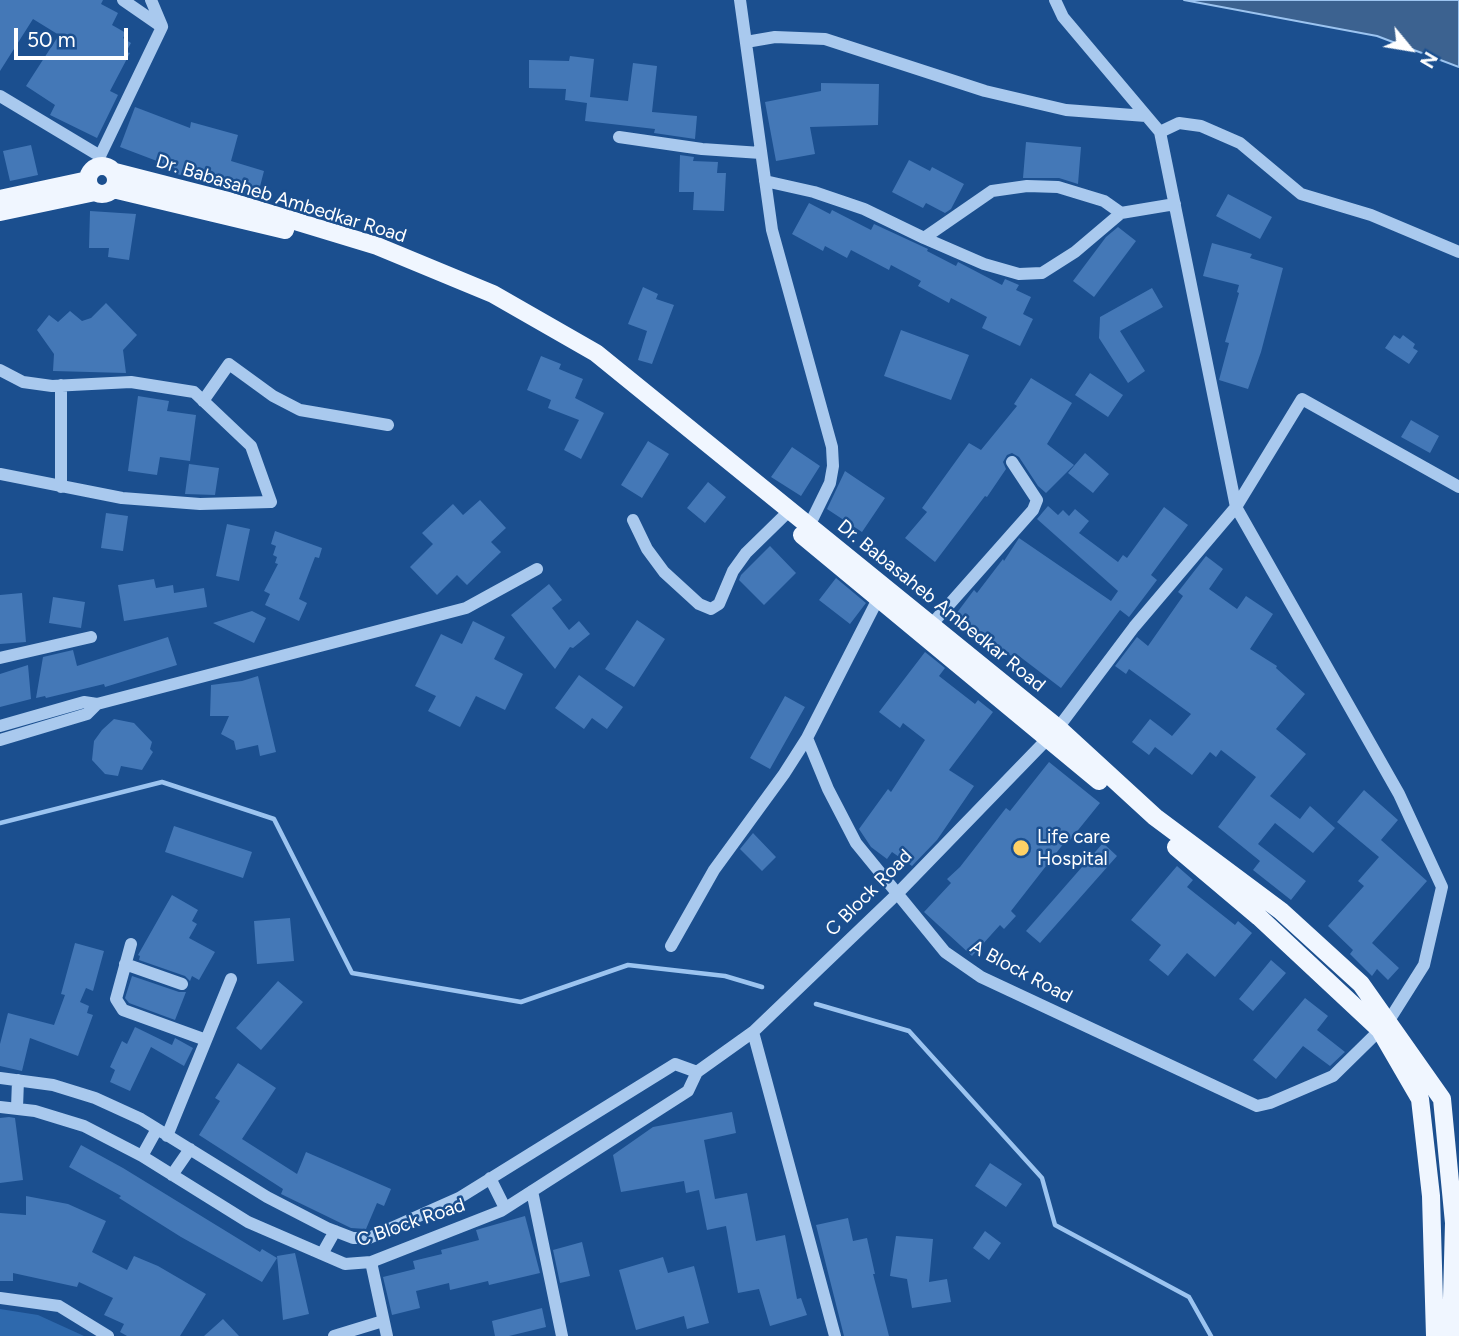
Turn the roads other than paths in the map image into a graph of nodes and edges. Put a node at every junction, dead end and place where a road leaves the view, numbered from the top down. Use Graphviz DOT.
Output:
graph roads {
  1 [pos="122,0"];
  2 [pos="151,0"];
  3 [pos="740,0"];
  4 [pos="1055,0"];
  5 [pos="162,27"];
  6 [pos="746,42"];
  7 [pos="0,96"];
  8 [pos="1146,116"];
  9 [pos="1160,132"];
  10 [pos="619,137"];
  11 [pos="761,153"];
  12 [pos="102,176"];
  13 [pos="765,181"];
  14 [pos="0,199"];
  15 [pos="1175,204"];
  16 [pos="0,212"];
  17 [pos="1121,213"];
  18 [pos="924,238"];
  19 [pos="1459,252"];
  20 [pos="0,370"];
  21 [pos="61,385"];
  22 [pos="203,401"];
  23 [pos="388,425"];
  24 [pos="1012,462"];
  25 [pos="0,474"];
  26 [pos="61,487"];
  27 [pos="1459,487"];
  28 [pos="1236,507"];
  29 [pos="786,514"];
  30 [pos="633,520"];
  31 [pos="809,526"];
  32 [pos="537,569"];
  33 [pos="881,592"];
  34 [pos="931,625"];
  35 [pos="91,637"];
  36 [pos="0,658"];
  37 [pos="97,704"];
  38 [pos="0,726"];
  39 [pos="1053,733"];
  40 [pos="807,738"];
  41 [pos="0,740"];
  42 [pos="897,894"];
  43 [pos="131,944"];
  44 [pos="671,946"];
  45 [pos="125,964"];
  46 [pos="231,979"];
  47 [pos="182,984"];
  48 [pos="1384,1026"];
  49 [pos="753,1032"];
  50 [pos="206,1040"];
  51 [pos="697,1072"];
  52 [pos="0,1077"];
  53 [pos="18,1080"];
  54 [pos="0,1107"];
  55 [pos="17,1108"];
  56 [pos="162,1132"];
  57 [pos="190,1149"];
  58 [pos="142,1156"];
  59 [pos="172,1175"];
  60 [pos="490,1178"];
  61 [pos="532,1191"];
  62 [pos="505,1208"];
  63 [pos="385,1229"];
  64 [pos="335,1231"];
  65 [pos="397,1252"];
  66 [pos="322,1254"];
  67 [pos="371,1262"];
  68 [pos="0,1298"];
  69 [pos="383,1321"];
  70 [pos="108,1336"];
  71 [pos="334,1336"];
  72 [pos="387,1336"];
  73 [pos="562,1336"];
  74 [pos="835,1336"];
  75 [pos="1435,1336"];
  76 [pos="1451,1336"];
  1 -- 5 [label="street"];
  2 -- 5 [label="street"];
  3 -- 6 [label="street"];
  4 -- 8 [label="street"];
  5 -- 12 [label="street"];
  6 -- 8 [label="street"];
  6 -- 11 [label="street"];
  7 -- 12 [label="street"];
  8 -- 9 [label="street"];
  9 -- 15 [label="street, A Block Road"];
  9 -- 19 [label="street"];
  10 -- 11 [label="street"];
  11 -- 13 [label="street"];
  12 -- 14 [label="main road, Dr. Babasaheb Ambedkar Road"];
  12 -- 16 [label="main road, Dr. Babasaheb Ambedkar Road"];
  12 -- 29 [label="main road, Dr. Babasaheb Ambedkar Road"];
  13 -- 18 [label="street"];
  13 -- 31 [label="street"];
  15 -- 17 [label="street"];
  15 -- 28 [label="street, A Block Road"];
  17 -- 18 [label="street"];
  17 -- 18 [label="street"];
  20 -- 21 [label="street"];
  21 -- 22 [label="street"];
  21 -- 26 [label="street"];
  22 -- 23 [label="street"];
  22 -- 26 [label="street"];
  24 -- 34 [label="street"];
  25 -- 26 [label="street"];
  27 -- 28 [label="street, C Block Road"];
  28 -- 39 [label="street, C Block Road"];
  28 -- 48 [label="street, A Block Road"];
  29 -- 30 [label="street"];
  29 -- 31 [label="main road, Dr. Babasaheb Ambedkar Road"];
  29 -- 33 [label="main road, Dr. Babasaheb Ambedkar Road"];
  31 -- 33 [label="main road, Dr. Babasaheb Ambedkar Road"];
  32 -- 37 [label="street"];
  33 -- 34 [label="main road, Dr. Babasaheb Ambedkar Road"];
  33 -- 39 [label="main road, Dr. Babasaheb Ambedkar Road"];
  33 -- 40 [label="street"];
  34 -- 39 [label="main road, Dr. Babasaheb Ambedkar Road"];
  35 -- 36 [label="street"];
  37 -- 38 [label="street"];
  37 -- 41 [label="street"];
  39 -- 42 [label="street, C Block Road"];
  39 -- 48 [label="main road, Dr. Babasaheb Ambedkar Road"];
  40 -- 42 [label="street, A Block Road"];
  40 -- 44 [label="street"];
  42 -- 48 [label="street, A Block Road"];
  42 -- 49 [label="street, C Block Road"];
  43 -- 45 [label="street"];
  45 -- 47 [label="street"];
  45 -- 50 [label="street"];
  46 -- 50 [label="street"];
  48 -- 75 [label="main road, Dr. Babasaheb Ambedkar Road"];
  48 -- 76 [label="main road, Dr. Babasaheb Ambedkar Road"];
  49 -- 51 [label="street, C Block Road"];
  49 -- 74 [label="street"];
  50 -- 56 [label="street"];
  51 -- 60 [label="street, C Block Road"];
  51 -- 61 [label="street, C Block Road"];
  52 -- 53 [label="street, C Block Road"];
  53 -- 55 [label="street"];
  53 -- 56 [label="street, C Block Road"];
  54 -- 55 [label="street, C Block Road"];
  55 -- 58 [label="street, C Block Road"];
  56 -- 57 [label="street, C Block Road"];
  56 -- 58 [label="street"];
  57 -- 59 [label="street"];
  57 -- 64 [label="street, C Block Road"];
  58 -- 59 [label="street, C Block Road"];
  59 -- 66 [label="street, C Block Road"];
  60 -- 62 [label="street"];
  60 -- 63 [label="street, C Block Road"];
  61 -- 62 [label="street, C Block Road"];
  61 -- 73 [label="street"];
  62 -- 65 [label="street, C Block Road"];
  63 -- 64 [label="street, C Block Road"];
  63 -- 65 [label="street"];
  64 -- 66 [label="street"];
  65 -- 67 [label="street, C Block Road"];
  66 -- 67 [label="street, C Block Road"];
  67 -- 69 [label="street"];
  68 -- 70 [label="street"];
  69 -- 71 [label="street"];
  69 -- 72 [label="street"];
}
